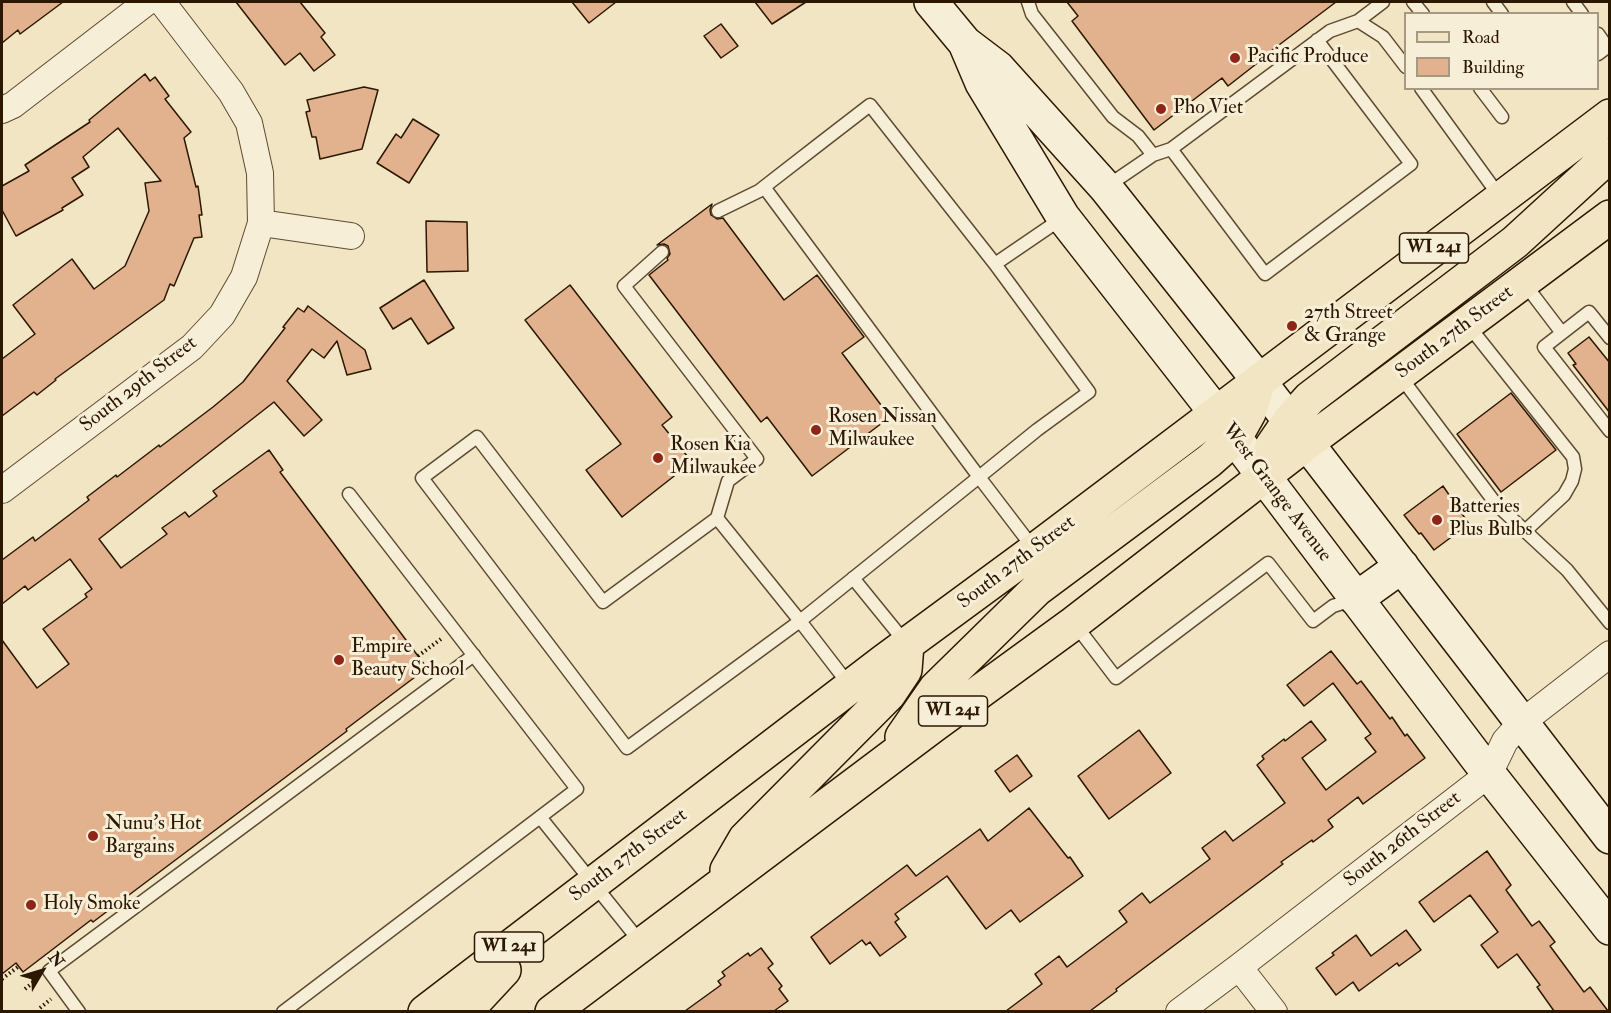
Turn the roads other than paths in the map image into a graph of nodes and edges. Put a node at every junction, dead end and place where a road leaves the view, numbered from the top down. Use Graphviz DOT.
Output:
graph roads {
  1 [pos="147,2"];
  2 [pos="162,2"];
  3 [pos="1028,2"];
  4 [pos="1383,2"];
  5 [pos="939,7"];
  6 [pos="1358,21"];
  7 [pos="1317,40"];
  8 [pos="965,44"];
  9 [pos="1404,64"];
  10 [pos="1422,90"];
  11 [pos="1482,90"];
  12 [pos="2,110"];
  13 [pos="1610,116"];
  14 [pos="1502,117"];
  15 [pos="1171,149"];
  16 [pos="1153,155"];
  17 [pos="1610,155"];
  18 [pos="764,187"];
  19 [pos="1106,188"];
  20 [pos="1501,198"];
  21 [pos="718,212"];
  22 [pos="1063,217"];
  23 [pos="1610,217"];
  24 [pos="261,223"];
  25 [pos="351,236"];
  26 [pos="662,252"];
  27 [pos="995,264"];
  28 [pos="1523,282"];
  29 [pos="1467,324"];
  30 [pos="1562,333"];
  31 [pos="1610,338"];
  32 [pos="1400,375"];
  33 [pos="1259,381"];
  34 [pos="1225,426"];
  35 [pos="1610,431"];
  36 [pos="1298,432"];
  37 [pos="979,477"];
  38 [pos="1264,477"];
  39 [pos="2,490"];
  40 [pos="350,494"];
  41 [pos="717,518"];
  42 [pos="1525,531"];
  43 [pos="1035,550"];
  44 [pos="1402,566"];
  45 [pos="854,578"];
  46 [pos="1356,599"];
  47 [pos="800,621"];
  48 [pos="1074,623"];
  49 [pos="1610,623"];
  50 [pos="907,644"];
  51 [pos="1610,654"];
  52 [pos="474,655"];
  53 [pos="850,687"];
  54 [pos="1521,723"];
  55 [pos="886,761"];
  56 [pos="1489,774"];
  57 [pos="540,817"];
  58 [pos="1610,837"];
  59 [pos="593,883"];
  60 [pos="715,889"];
  61 [pos="557,910"];
  62 [pos="1610,928"];
  63 [pos="642,944"];
  64 [pos="1239,967"];
  65 [pos="80,1011"];
  66 [pos="283,1011"];
  67 [pos="424,1011"];
  68 [pos="465,1011"];
  69 [pos="552,1011"];
  70 [pos="1179,1011"];
  71 [pos="1274,1011"];
  1 -- 12 [label="street"];
  2 -- 24 [label="street, South 29th Street"];
  3 -- 16 [label="lane"];
  4 -- 6 [label="lane"];
  5 -- 8 [label="street, West Grange Avenue"];
  6 -- 7 [label="lane"];
  6 -- 9 [label="lane"];
  7 -- 15 [label="lane"];
  7 -- 15 [label="lane"];
  8 -- 19 [label="street, West Grange Avenue"];
  8 -- 22 [label="street, West Grange Avenue"];
  10 -- 20 [label="lane"];
  11 -- 14 [label="lane"];
  13 -- 20 [label="main road, WI 241"];
  15 -- 16 [label="lane"];
  16 -- 19 [label="lane"];
  17 -- 36 [label="main road"];
  18 -- 21 [label="lane"];
  18 -- 27 [label="lane"];
  18 -- 37 [label="lane"];
  19 -- 22 [label="street"];
  19 -- 33 [label="street, West Grange Avenue"];
  20 -- 33 [label="main road, WI 241"];
  22 -- 27 [label="lane"];
  22 -- 34 [label="street, West Grange Avenue"];
  23 -- 28 [label="main road, South 27th Street / WI 241"];
  24 -- 25 [label="street"];
  24 -- 39 [label="street, South 29th Street"];
  26 -- 41 [label="lane"];
  27 -- 37 [label="lane"];
  28 -- 29 [label="main road, South 27th Street / WI 241"];
  28 -- 30 [label="lane"];
  29 -- 32 [label="main road, South 27th Street / WI 241"];
  29 -- 42 [label="lane"];
  30 -- 31 [label="lane"];
  30 -- 35 [label="lane"];
  32 -- 36 [label="main road, South 27th Street / WI 241"];
  32 -- 42 [label="lane"];
  33 -- 34 [label="main road"];
  33 -- 36 [label="street, West Grange Avenue"];
  34 -- 38 [label="street, West Grange Avenue"];
  34 -- 43 [label="main road, South 27th Street / WI 241"];
  34 -- 55 [label="main road"];
  36 -- 38 [label="main road, South 27th Street / WI 241"];
  36 -- 44 [label="street, West Grange Avenue"];
  37 -- 43 [label="lane"];
  37 -- 45 [label="lane"];
  38 -- 46 [label="street, West Grange Avenue"];
  38 -- 48 [label="main road, South 27th Street / WI 241"];
  40 -- 52 [label="lane"];
  41 -- 47 [label="lane"];
  41 -- 47 [label="lane"];
  42 -- 49 [label="lane"];
  43 -- 50 [label="main road, South 27th Street / WI 241"];
  44 -- 46 [label="street"];
  44 -- 54 [label="street, West Grange Avenue"];
  45 -- 47 [label="lane"];
  45 -- 50 [label="lane"];
  46 -- 48 [label="lane"];
  46 -- 56 [label="street, West Grange Avenue"];
  47 -- 53 [label="lane"];
  48 -- 55 [label="main road, South 27th Street / WI 241"];
  50 -- 53 [label="main road, South 27th Street / WI 241"];
  50 -- 60 [label="main road"];
  51 -- 54 [label="street, South 26th Street"];
  52 -- 57 [label="lane"];
  52 -- 65 [label="lane"];
  53 -- 59 [label="main road, South 27th Street / WI 241"];
  54 -- 56 [label="street, South 26th Street"];
  54 -- 58 [label="street, West Grange Avenue"];
  55 -- 60 [label="main road, South 27th Street / WI 241"];
  56 -- 62 [label="street, West Grange Avenue"];
  56 -- 64 [label="street, South 26th Street"];
  57 -- 59 [label="lane"];
  57 -- 66 [label="lane"];
  59 -- 61 [label="main road, South 27th Street / WI 241"];
  59 -- 63 [label="lane"];
  60 -- 63 [label="main road, South 27th Street / WI 241"];
  61 -- 67 [label="main road, South 27th Street / WI 241"];
  61 -- 68 [label="main road"];
  63 -- 69 [label="main road, South 27th Street / WI 241"];
  64 -- 70 [label="street, South 26th Street"];
  64 -- 71 [label="street"];
}
